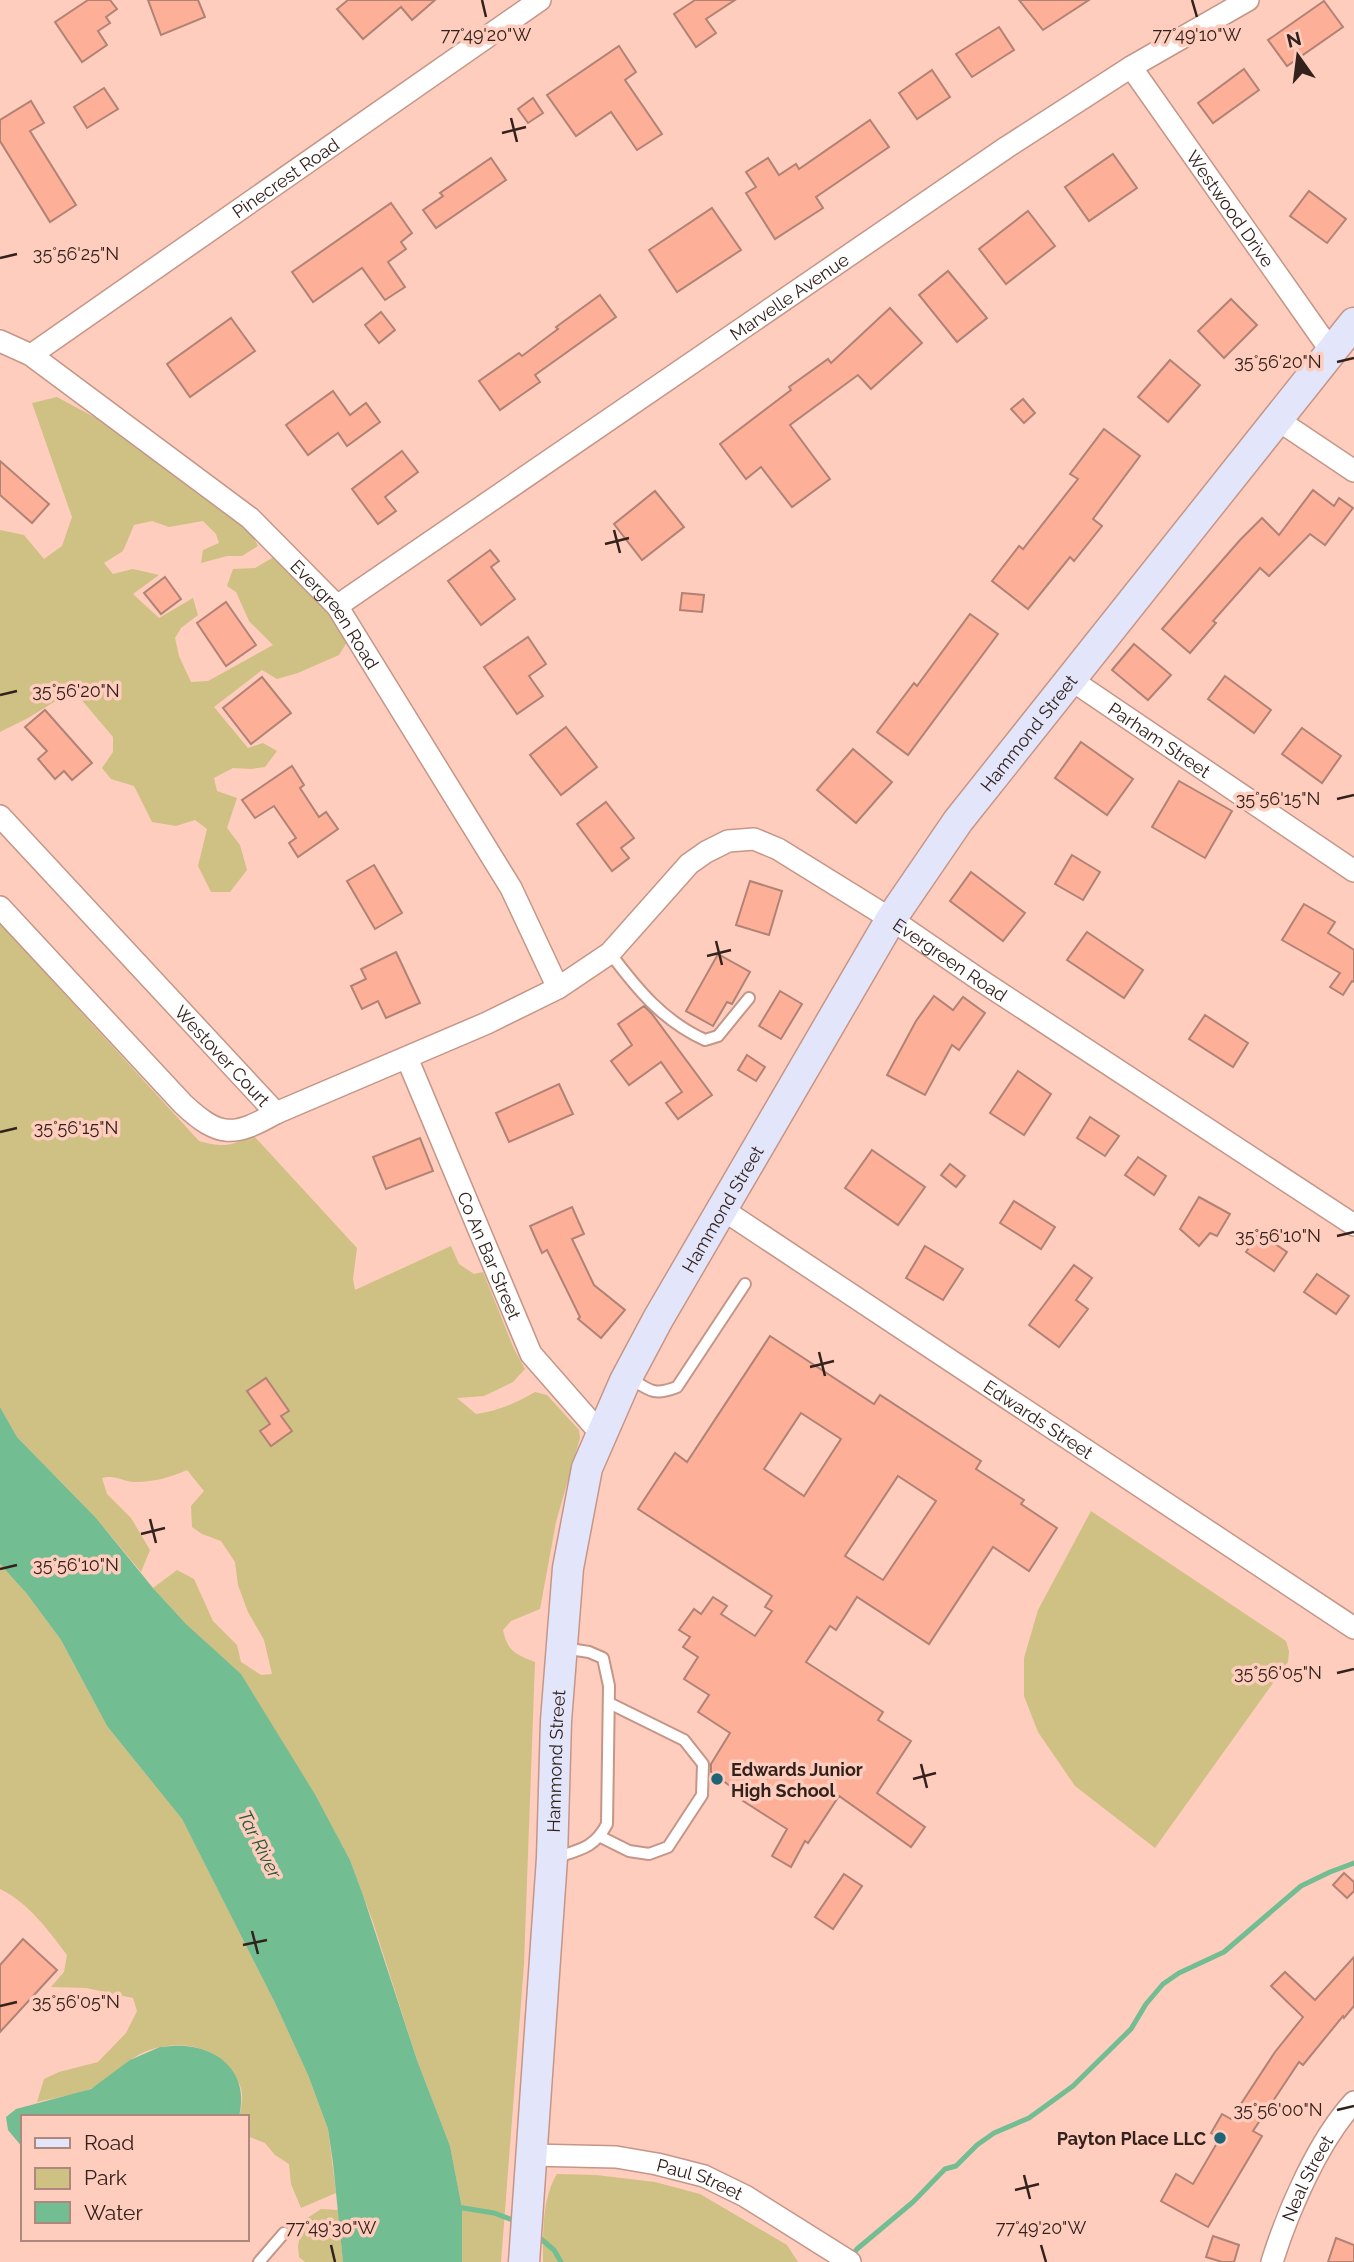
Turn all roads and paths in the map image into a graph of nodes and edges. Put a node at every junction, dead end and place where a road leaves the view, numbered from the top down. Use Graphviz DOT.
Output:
graph roads {
  1 [pos="540,0"];
  2 [pos="1248,0"];
  3 [pos="1131,67"];
  4 [pos="1354,323"];
  5 [pos="0,341"];
  6 [pos="1331,351"];
  7 [pos="31,355"];
  8 [pos="1278,420"];
  9 [pos="1354,471"];
  10 [pos="337,606"];
  11 [pos="1070,679"];
  12 [pos="0,816"];
  13 [pos="1354,872"];
  14 [pos="0,907"];
  15 [pos="891,919"];
  16 [pos="610,953"];
  17 [pos="558,988"];
  18 [pos="749,998"];
  19 [pos="407,1058"];
  20 [pos="276,1113"];
  21 [pos="722,1209"];
  22 [pos="1354,1225"];
  23 [pos="745,1284"];
  24 [pos="627,1377"];
  25 [pos="602,1434"];
  26 [pos="1354,1628"];
  27 [pos="561,1648"];
  28 [pos="609,1703"];
  29 [pos="601,1837"];
  30 [pos="552,1858"];
  31 [pos="1354,2102"];
  32 [pos="531,2155"];
  33 [pos="284,2233"];
  34 [pos="259,2262"];
  35 [pos="524,2262"];
  36 [pos="850,2262"];
  37 [pos="1272,2262"];
  1 -- 7 [label="street, Pinecrest Road"];
  2 -- 3 [label="street, Marvelle Avenue"];
  3 -- 6 [label="street, Westwood Drive"];
  3 -- 10 [label="street, Marvelle Avenue"];
  4 -- 6 [label="street, Hammond Street"];
  5 -- 7 [label="street, Evergreen Road"];
  6 -- 8 [label="street, Hammond Street"];
  7 -- 10 [label="street, Evergreen Road"];
  8 -- 9 [label="street"];
  8 -- 11 [label="street, Hammond Street"];
  10 -- 17 [label="street, Evergreen Road"];
  11 -- 13 [label="street, Parham Street"];
  11 -- 15 [label="street, Hammond Street"];
  12 -- 20 [label="street, Westover Court"];
  14 -- 20 [label="street, Westover Court"];
  15 -- 16 [label="street, Evergreen Road"];
  15 -- 21 [label="street, Hammond Street"];
  15 -- 22 [label="street, Evergreen Road"];
  16 -- 17 [label="street, Evergreen Road"];
  16 -- 18 [label="lane"];
  17 -- 19 [label="street, Evergreen Road"];
  19 -- 20 [label="street, Evergreen Road"];
  19 -- 25 [label="street, Co An Bar Street"];
  21 -- 24 [label="street, Hammond Street"];
  21 -- 26 [label="street, Edwards Street"];
  23 -- 24 [label="lane"];
  24 -- 25 [label="street, Hammond Street"];
  25 -- 27 [label="street, Hammond Street"];
  27 -- 28 [label="lane"];
  27 -- 30 [label="street, Hammond Street"];
  28 -- 29 [label="lane"];
  28 -- 29 [label="lane"];
  29 -- 30 [label="lane"];
  30 -- 32 [label="street, Hammond Street"];
  31 -- 37 [label="street, Neal Street"];
  32 -- 35 [label="street, Hammond Street"];
  32 -- 36 [label="street, Paul Street"];
  33 -- 34 [label="lane"];
}
